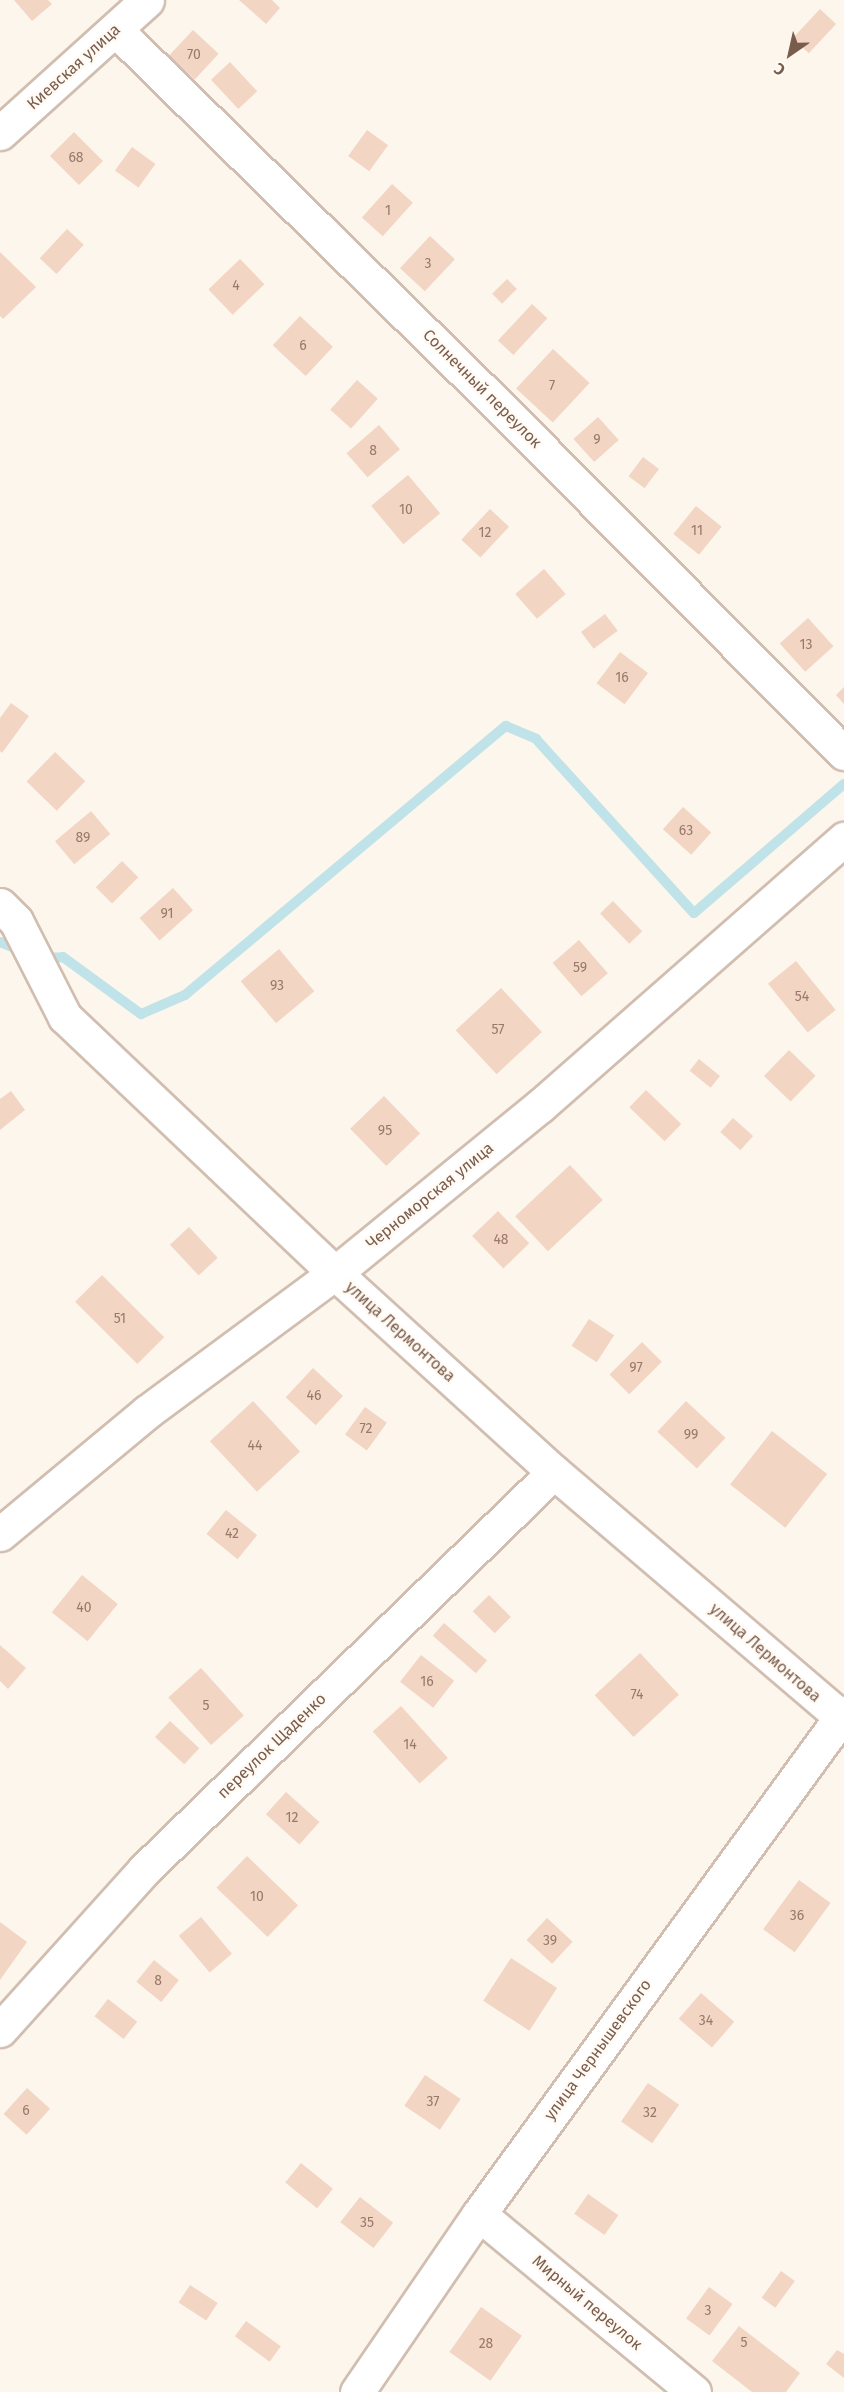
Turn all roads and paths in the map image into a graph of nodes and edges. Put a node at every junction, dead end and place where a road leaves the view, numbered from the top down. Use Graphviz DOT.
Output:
graph roads {
  1 [pos="147,0"];
  2 [pos="116,30"];
  3 [pos="0,133"];
  4 [pos="844,753"];
  5 [pos="844,838"];
  6 [pos="0,905"];
  7 [pos="335,1273"];
  8 [pos="554,1472"];
  9 [pos="0,1534"];
  10 [pos="843,1717"];
  11 [pos="0,2030"];
  12 [pos="479,2214"];
  13 [pos="357,2392"];
  14 [pos="694,2392"];
  1 -- 2 [label="street, Киевская улица"];
  2 -- 3 [label="street, Киевская улица"];
  2 -- 4 [label="street, Солнечный переулок"];
  5 -- 7 [label="street, Черноморская улица"];
  6 -- 7 [label="street, улица Лермонтова"];
  7 -- 8 [label="street, улица Лермонтова"];
  7 -- 9 [label="street, Черноморская улица"];
  8 -- 10 [label="street, улица Лермонтова"];
  8 -- 11 [label="street, переулок Щаденко"];
  10 -- 12 [label="street, улица Чернышевского"];
  12 -- 13 [label="street, улица Чернышевского"];
  12 -- 14 [label="street, Мирный переулок"];
}
